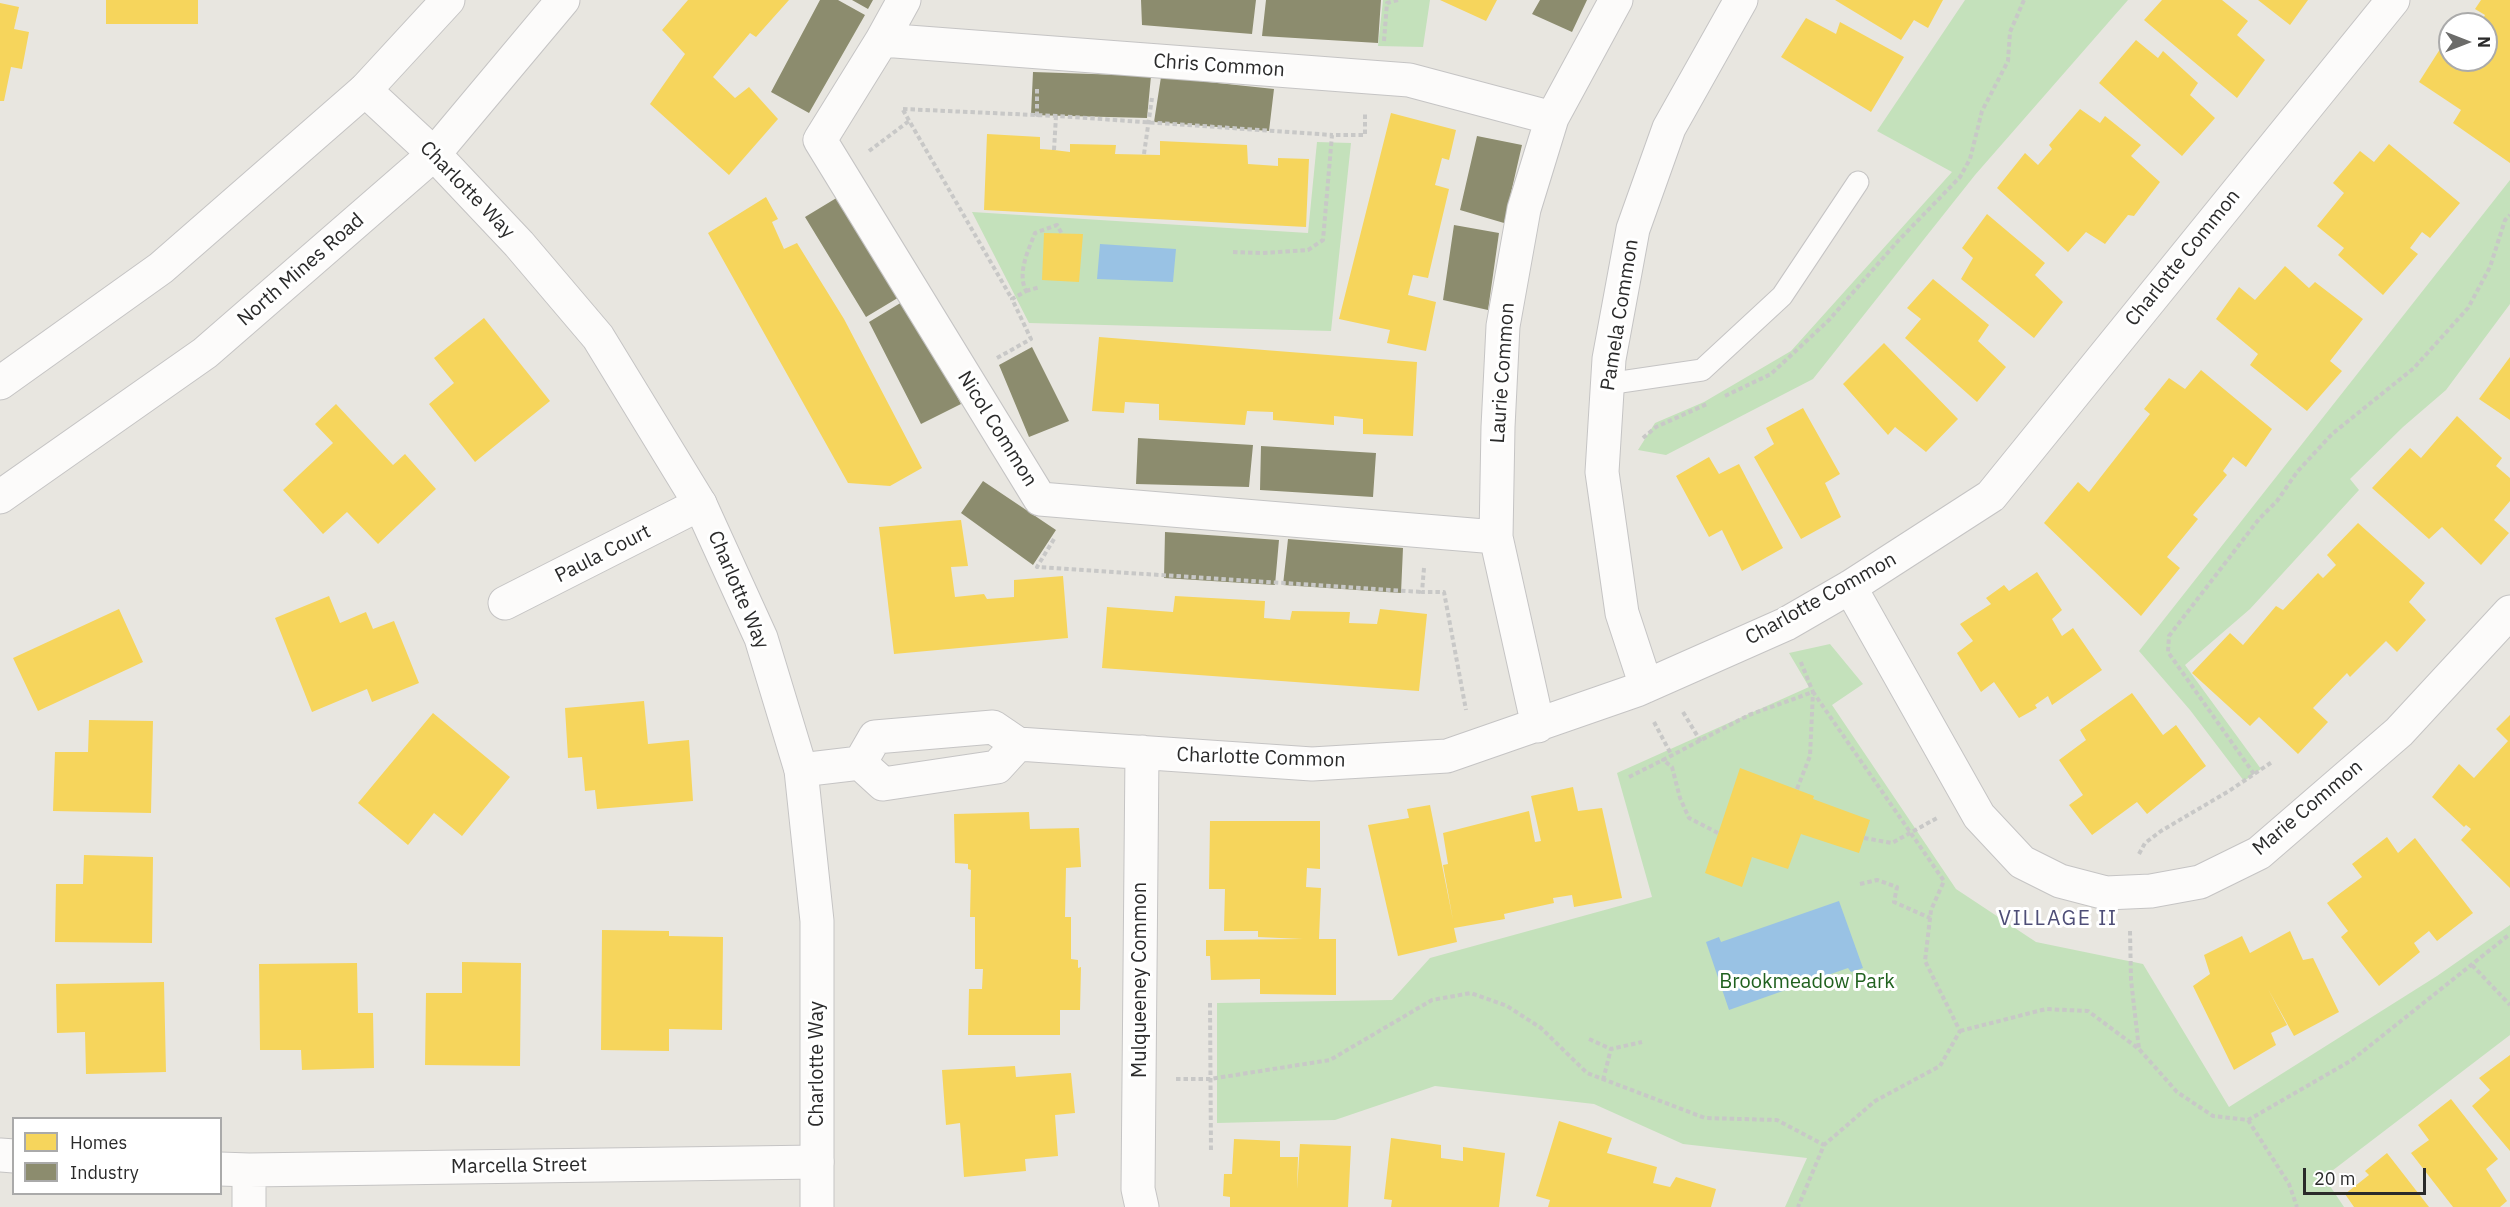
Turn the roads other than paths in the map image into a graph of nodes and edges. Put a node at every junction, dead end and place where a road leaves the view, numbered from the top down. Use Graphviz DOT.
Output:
graph roads {
  1 [pos="448,0"];
  2 [pos="563,0"];
  3 [pos="904,0"];
  4 [pos="1616,0"];
  5 [pos="1741,0"];
  6 [pos="2393,0"];
  7 [pos="882,40"];
  8 [pos="365,90"];
  9 [pos="1552,118"];
  10 [pos="434,154"];
  11 [pos="1858,182"];
  12 [pos="0,383"];
  13 [pos="1607,384"];
  14 [pos="0,497"];
  15 [pos="700,504"];
  16 [pos="1496,537"];
  17 [pos="1850,587"];
  18 [pos="505,603"];
  19 [pos="2510,612"];
  20 [pos="1646,686"];
  21 [pos="1538,726"];
  22 [pos="1018,744"];
  23 [pos="1143,753"];
  24 [pos="860,763"];
  25 [pos="801,770"];
  26 [pos="817,1162"];
  27 [pos="235,1169"];
  28 [pos="249,1207"];
  29 [pos="817,1207"];
  30 [pos="1142,1207"];
  1 -- 8 [label="street"];
  2 -- 10 [label="street, North Mines Road"];
  3 -- 7 [label="street, Nicol Common"];
  4 -- 9 [label="street, Laurie Common"];
  5 -- 13 [label="street, Pamela Common"];
  6 -- 17 [label="street, Charlotte Common"];
  7 -- 9 [label="street, Chris Common"];
  7 -- 16 [label="street, Nicol Common"];
  8 -- 10 [label="street, Charlotte Way"];
  8 -- 12 [label="street"];
  9 -- 16 [label="street, Laurie Common"];
  10 -- 14 [label="street, North Mines Road"];
  10 -- 15 [label="street, Charlotte Way"];
  11 -- 13 [label="lane"];
  13 -- 20 [label="street, Pamela Common"];
  15 -- 18 [label="street, Paula Court"];
  15 -- 25 [label="street, Charlotte Way"];
  16 -- 21 [label="street, Laurie Common"];
  17 -- 19 [label="street, Marie Common"];
  17 -- 20 [label="street, Charlotte Common"];
  20 -- 21 [label="street, Charlotte Common"];
  21 -- 23 [label="street, Charlotte Common"];
  22 -- 23 [label="street, Charlotte Common"];
  22 -- 24 [label="street"];
  22 -- 24 [label="street"];
  23 -- 30 [label="street, Mulqueeney Common"];
  24 -- 25 [label="street"];
  25 -- 26 [label="street, Charlotte Way"];
  26 -- 27 [label="street, Marcella Street"];
  26 -- 29 [label="street, Charlotte Way"];
  27 -- 28 [label="street"];
}
